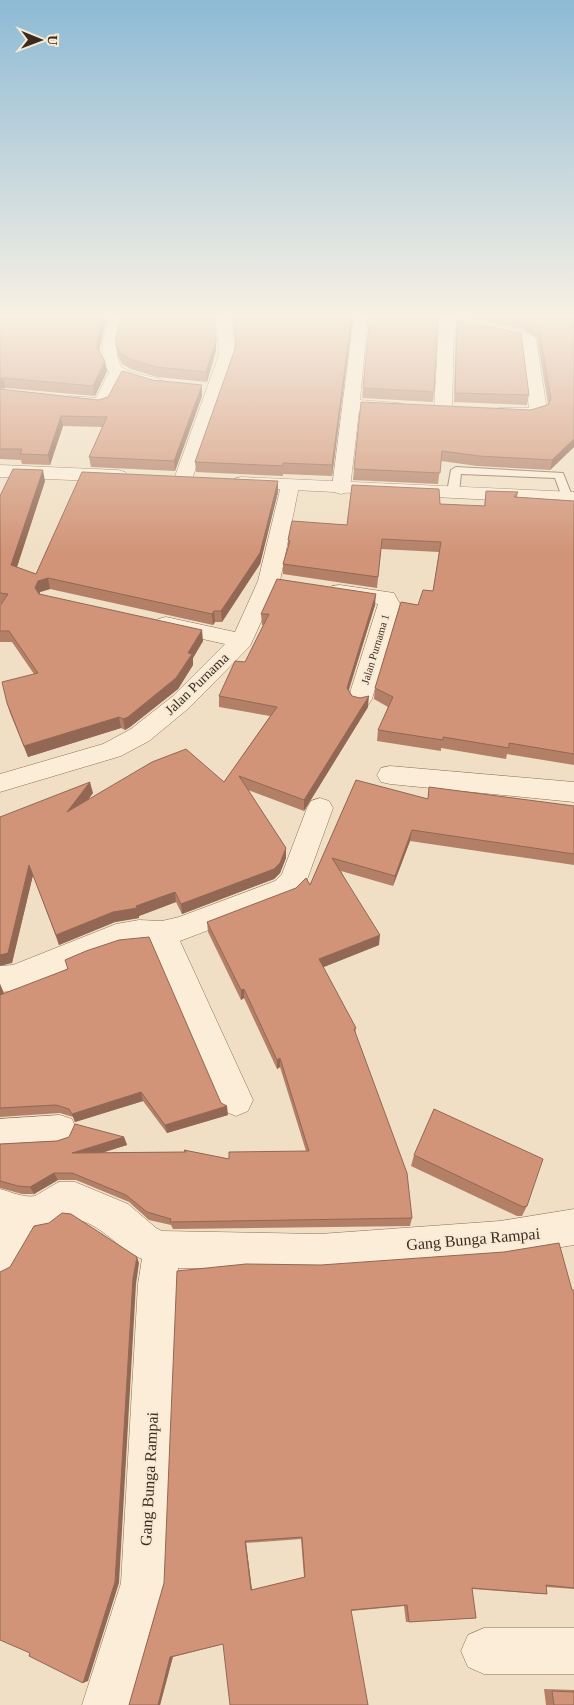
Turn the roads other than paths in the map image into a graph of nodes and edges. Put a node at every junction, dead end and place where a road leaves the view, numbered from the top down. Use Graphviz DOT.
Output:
graph roads {
  1 [pos="106,395"];
  2 [pos="203,395"];
  3 [pos="351,395"];
  4 [pos="444,395"];
  5 [pos="536,395"];
  6 [pos="56,399"];
  7 [pos="350,405"];
  8 [pos="443,410"];
  9 [pos="462,411"];
  10 [pos="491,412"];
  11 [pos="0,471"];
  12 [pos="139,477"];
  13 [pos="202,480"];
  14 [pos="222,482"];
  15 [pos="290,486"];
  16 [pos="341,488"];
  17 [pos="570,498"];
  18 [pos="318,587"];
  19 [pos="146,619"];
  20 [pos="242,641"];
  21 [pos="360,699"];
  22 [pos="390,775"];
  23 [pos="0,783"];
  24 [pos="574,792"];
  25 [pos="320,808"];
  26 [pos="162,933"];
  27 [pos="0,978"];
  28 [pos="236,1100"];
  29 [pos="60,1130"];
  30 [pos="0,1134"];
  31 [pos="14,1210"];
  32 [pos="574,1227"];
  33 [pos="162,1249"];
  34 [pos="0,1260"];
  35 [pos="484,1651"];
  36 [pos="574,1651"];
  37 [pos="106,1705"];
  1 -- 6 [label="street"];
  2 -- 13 [label="street"];
  3 -- 7 [label="street"];
  4 -- 8 [label="street"];
  5 -- 10 [label="street"];
  7 -- 8 [label="street"];
  7 -- 16 [label="street"];
  8 -- 9 [label="street"];
  11 -- 12 [label="street"];
  14 -- 15 [label="street"];
  15 -- 16 [label="street"];
  15 -- 20 [label="street, Jalan Purnama"];
  16 -- 17 [label="street"];
  18 -- 21 [label="street, Jalan Purnama 1"];
  19 -- 20 [label="street"];
  20 -- 23 [label="street, Jalan Purnama"];
  22 -- 24 [label="street"];
  25 -- 26 [label="street"];
  26 -- 27 [label="street"];
  26 -- 28 [label="street"];
  29 -- 30 [label="street"];
  31 -- 33 [label="street, Gang Bunga Rampai"];
  31 -- 34 [label="street, Gang Bunga Rampai"];
  32 -- 33 [label="street, Gang Bunga Rampai"];
  33 -- 37 [label="street, Gang Bunga Rampai"];
  35 -- 36 [label="street"];
}
